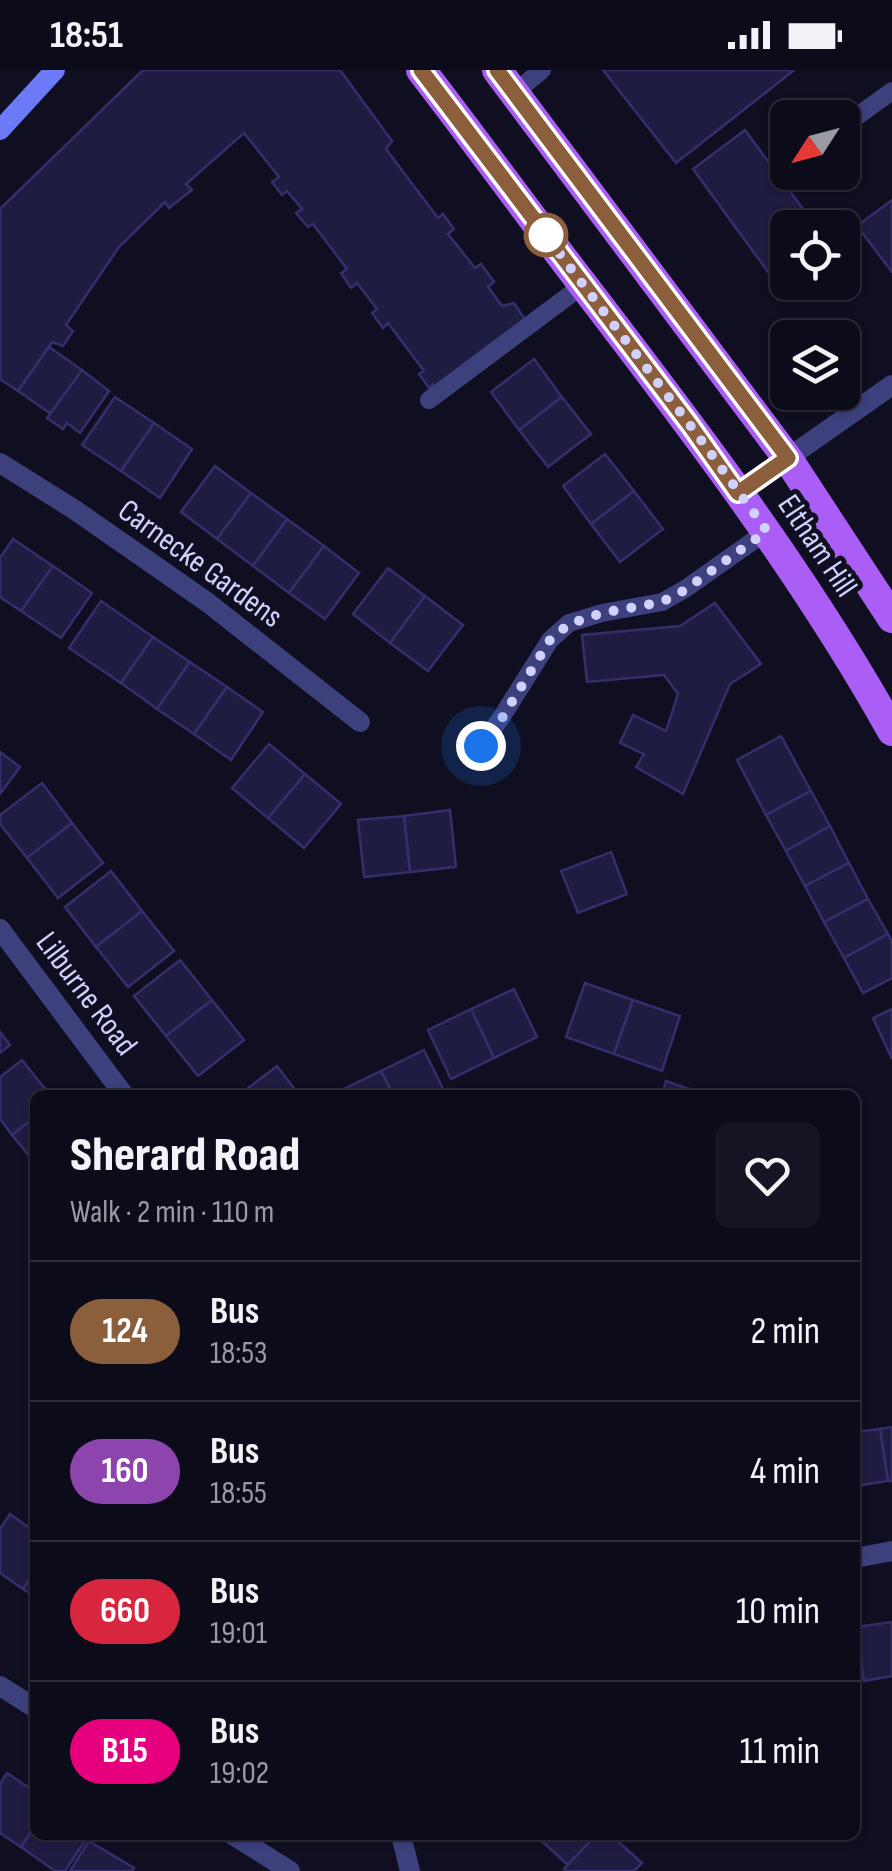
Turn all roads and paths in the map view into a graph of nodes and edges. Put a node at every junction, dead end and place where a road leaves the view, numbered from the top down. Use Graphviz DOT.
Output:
graph roads {
  1 [pos="55,70"];
  2 [pos="421,70"];
  3 [pos="542,70"];
  4 [pos="506,82"];
  5 [pos="892,92"];
  6 [pos="860,114"];
  7 [pos="0,130"];
  8 [pos="584,285"];
  9 [pos="892,386"];
  10 [pos="429,400"];
  11 [pos="788,458"];
  12 [pos="0,463"];
  13 [pos="738,493"];
  14 [pos="767,531"];
  15 [pos="892,618"];
  16 [pos="360,722"];
  17 [pos="892,731"];
  18 [pos="481,746"];
  19 [pos="0,928"];
  20 [pos="120,1090"];
  21 [pos="892,1551"];
  22 [pos="860,1557"];
  23 [pos="0,1686"];
  24 [pos="30,1705"];
  25 [pos="241,1840"];
  26 [pos="402,1840"];
  27 [pos="290,1871"];
  28 [pos="410,1871"];
  1 -- 7 [label="street"];
  2 -- 8 [label="main road, Eltham Hill"];
  3 -- 4 [label="lane"];
  4 -- 11 [label="main road, Eltham Hill"];
  5 -- 6 [label="lane"];
  8 -- 10 [label="lane"];
  8 -- 13 [label="main road, Eltham Hill"];
  9 -- 11 [label="street"];
  11 -- 13 [label="street"];
  11 -- 15 [label="main road, Eltham Hill"];
  12 -- 16 [label="street, Carnecke Gardens"];
  13 -- 14 [label="main road, Eltham Hill"];
  14 -- 17 [label="main road, Eltham Hill"];
  14 -- 18 [label="lane"];
  19 -- 20 [label="street, Lilburne Road"];
  21 -- 22 [label="street"];
  23 -- 24 [label="street"];
  25 -- 27 [label="street"];
  26 -- 28 [label="street"];
}
